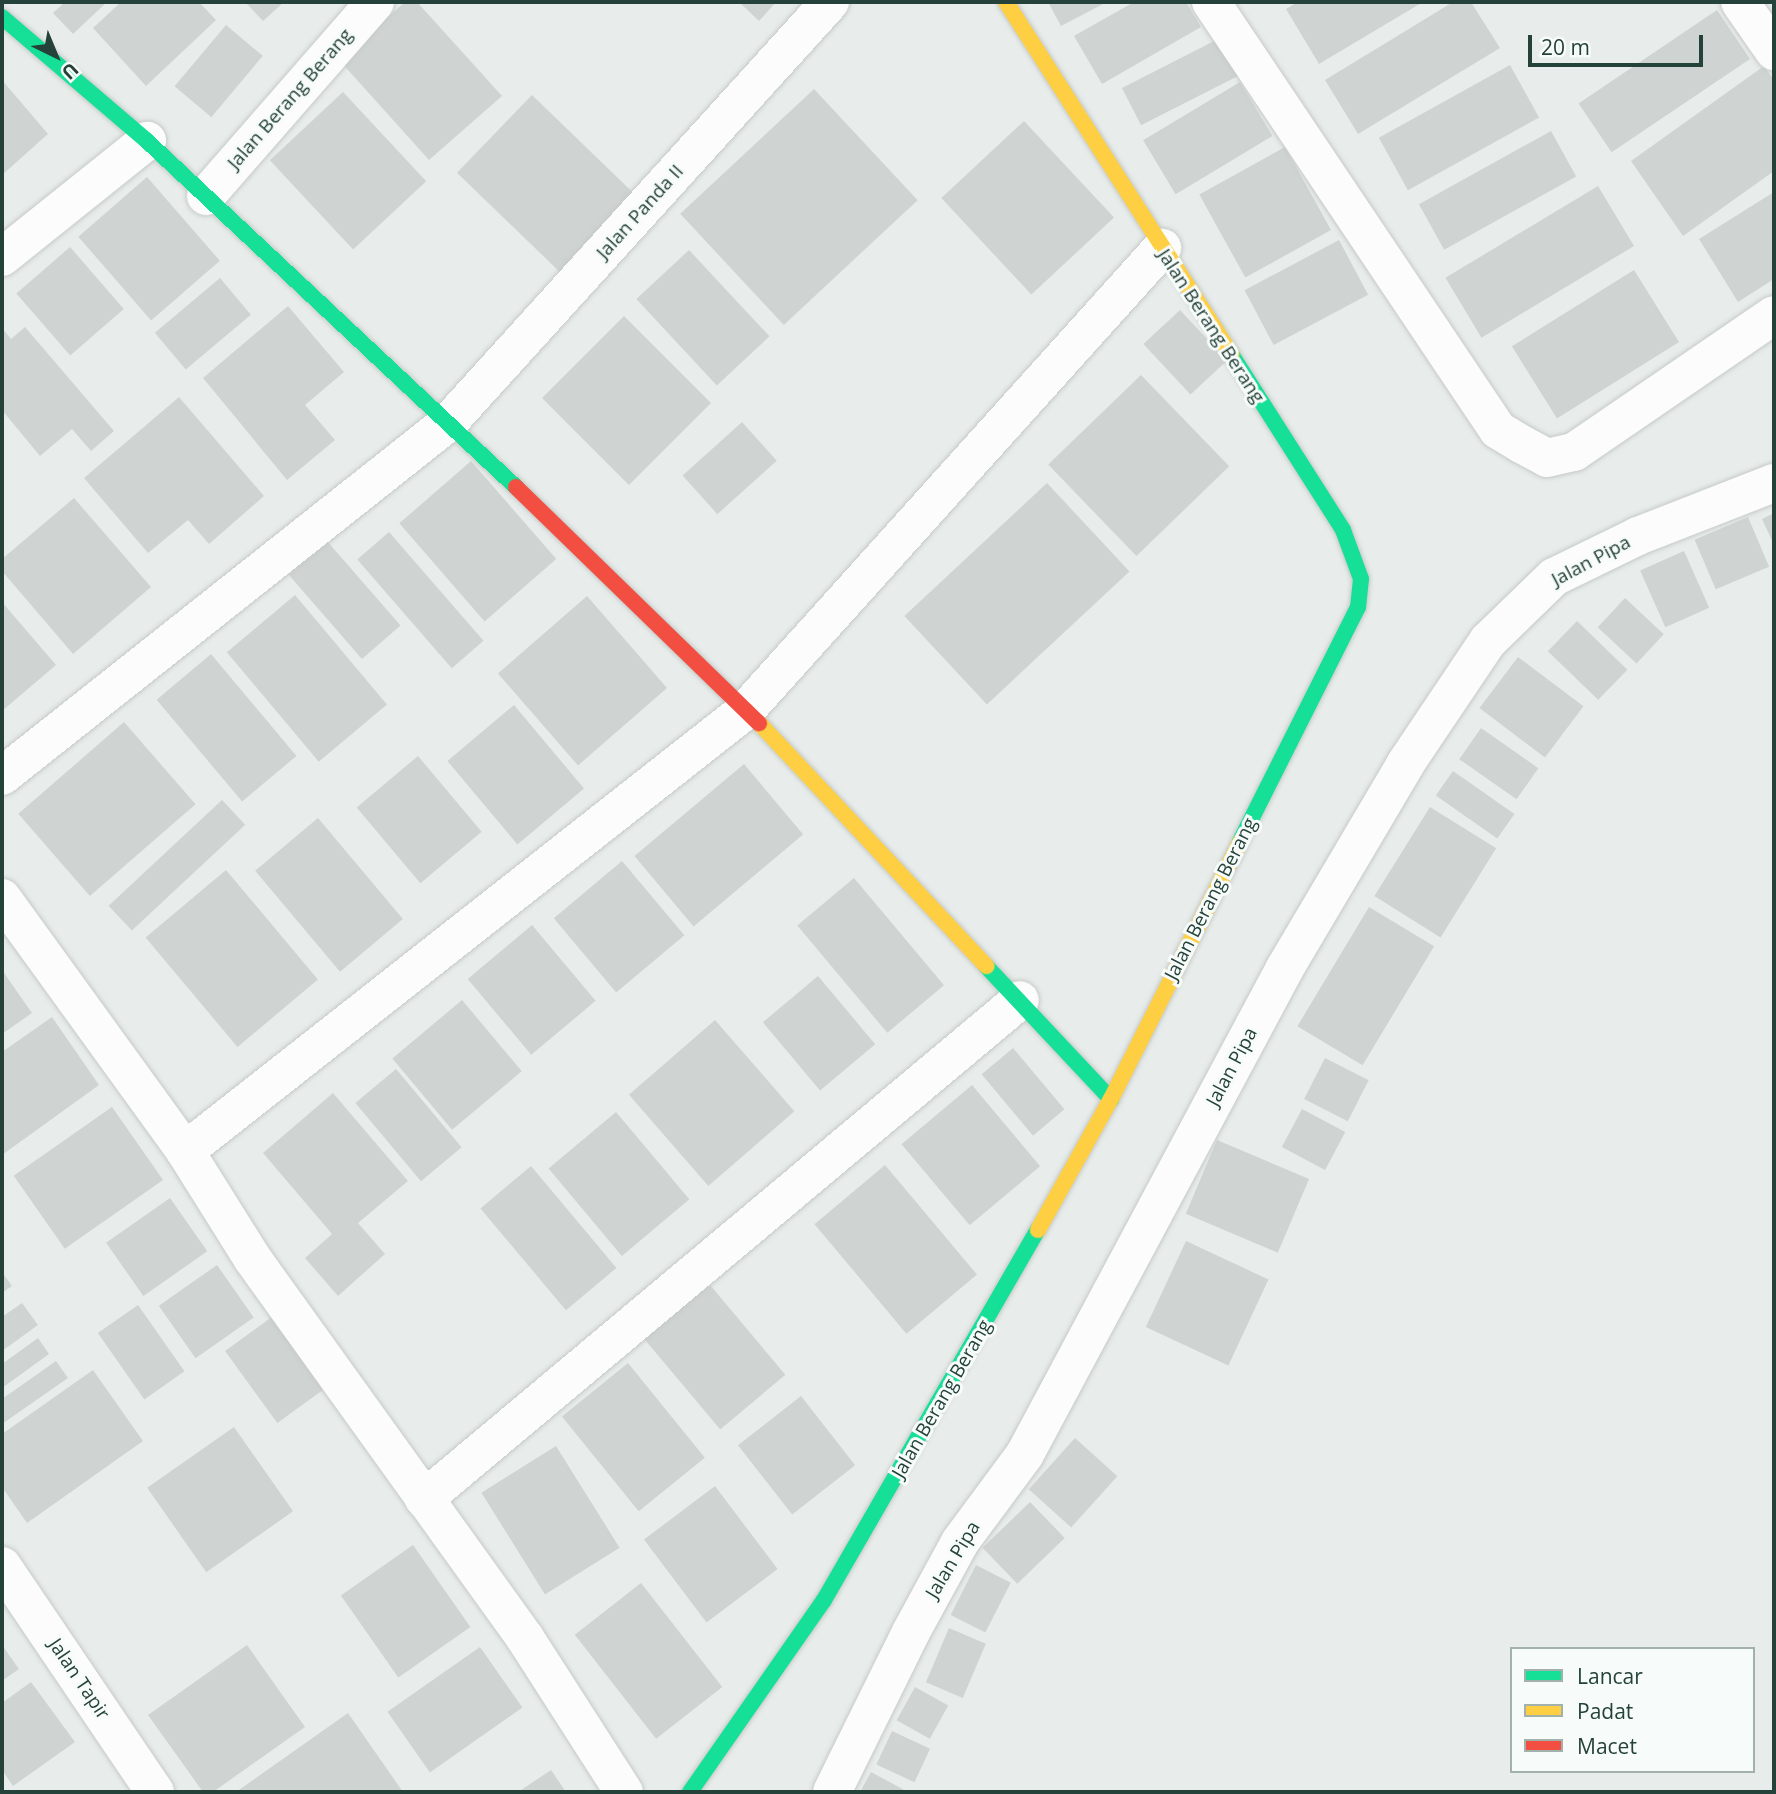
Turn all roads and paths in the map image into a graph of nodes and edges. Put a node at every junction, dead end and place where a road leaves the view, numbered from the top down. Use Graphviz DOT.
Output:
graph roads {
  1 [pos="374,2"];
  2 [pos="830,2"];
  3 [pos="1006,2"];
  4 [pos="1210,2"];
  5 [pos="1740,2"];
  6 [pos="2,17"];
  7 [pos="1774,51"];
  8 [pos="147,141"];
  9 [pos="205,196"];
  10 [pos="1162,248"];
  11 [pos="2,257"];
  12 [pos="1774,315"];
  13 [pos="449,422"];
  14 [pos="1774,483"];
  15 [pos="746,710"];
  16 [pos="2,776"];
  17 [pos="2,898"];
  18 [pos="1020,1000"];
  19 [pos="1111,1099"];
  20 [pos="185,1151"];
  21 [pos="424,1499"];
  22 [pos="2,1566"];
  23 [pos="155,1792"];
  24 [pos="624,1792"];
  25 [pos="690,1792"];
  26 [pos="832,1792"];
  1 -- 9 [label="street, Jalan Berang Berang"];
  2 -- 13 [label="street, Jalan Panda II"];
  3 -- 10 [label="street, Jalan Berang Berang"];
  4 -- 12 [label="street"];
  5 -- 7 [label="street"];
  6 -- 8 [label="street"];
  8 -- 9 [label="street"];
  8 -- 11 [label="street"];
  9 -- 13 [label="street"];
  10 -- 15 [label="street"];
  10 -- 19 [label="street, Jalan Berang Berang"];
  13 -- 15 [label="street"];
  13 -- 16 [label="street, Jalan Panda II"];
  14 -- 26 [label="street, Jalan Pipa"];
  15 -- 18 [label="street"];
  15 -- 20 [label="street"];
  17 -- 20 [label="street"];
  18 -- 19 [label="street"];
  18 -- 21 [label="street"];
  19 -- 25 [label="street, Jalan Berang Berang"];
  20 -- 21 [label="street"];
  21 -- 24 [label="street"];
  22 -- 23 [label="street, Jalan Tapir"];
}
